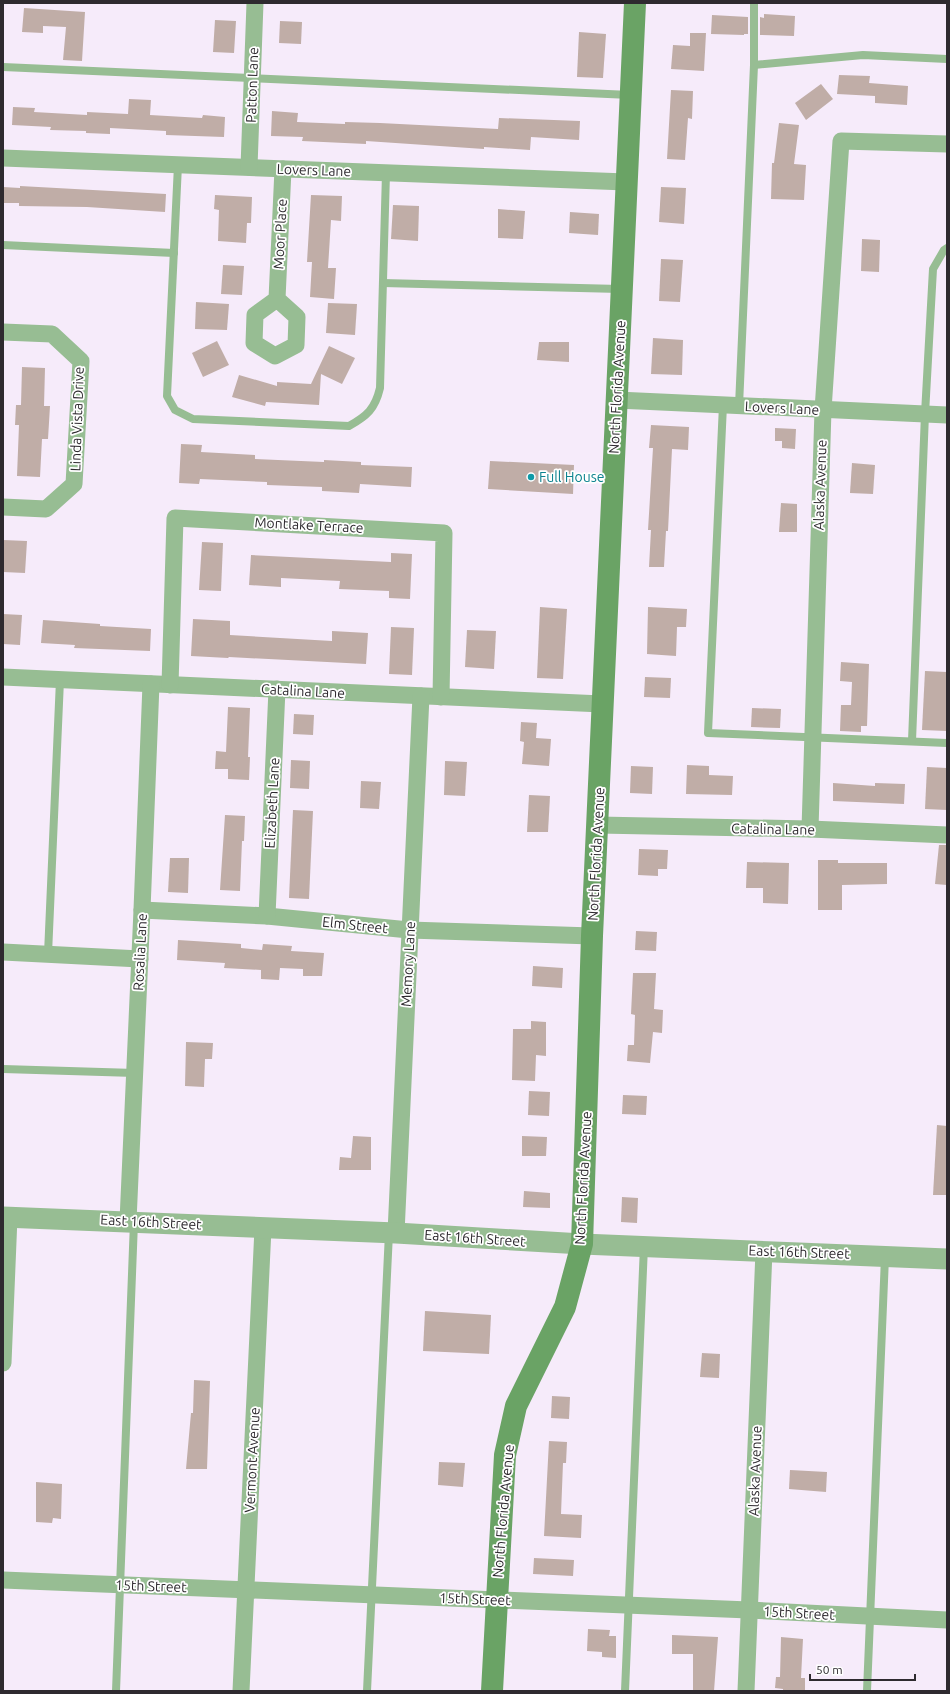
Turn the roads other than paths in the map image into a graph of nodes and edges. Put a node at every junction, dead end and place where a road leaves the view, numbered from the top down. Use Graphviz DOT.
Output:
graph roads {
  1 [pos="255,3"];
  2 [pos="635,3"];
  3 [pos="754,3"];
  4 [pos="947,59"];
  5 [pos="754,65"];
  6 [pos="3,67"];
  7 [pos="252,78"];
  8 [pos="630,95"];
  9 [pos="947,144"];
  10 [pos="3,158"];
  11 [pos="178,165"];
  12 [pos="248,167"];
  13 [pos="283,169"];
  14 [pos="386,173"];
  15 [pos="626,182"];
  16 [pos="3,245"];
  17 [pos="947,248"];
  18 [pos="174,253"];
  19 [pos="383,283"];
  20 [pos="621,290"];
  21 [pos="277,299"];
  22 [pos="3,332"];
  23 [pos="617,400"];
  24 [pos="731,406"];
  25 [pos="823,410"];
  26 [pos="925,414"];
  27 [pos="947,415"];
  28 [pos="3,507"];
  29 [pos="3,677"];
  30 [pos="60,680"];
  31 [pos="151,684"];
  32 [pos="170,685"];
  33 [pos="277,689"];
  34 [pos="421,696"];
  35 [pos="442,697"];
  36 [pos="602,704"];
  37 [pos="813,737"];
  38 [pos="912,741"];
  39 [pos="947,743"];
  40 [pos="598,825"];
  41 [pos="810,829"];
  42 [pos="947,835"];
  43 [pos="142,910"];
  44 [pos="267,916"];
  45 [pos="409,930"];
  46 [pos="592,936"];
  47 [pos="3,952"];
  48 [pos="48,954"];
  49 [pos="140,959"];
  50 [pos="3,1069"];
  51 [pos="135,1073"];
  52 [pos="6,1217"];
  53 [pos="131,1221"];
  54 [pos="263,1228"];
  55 [pos="392,1233"];
  56 [pos="582,1244"];
  57 [pos="644,1246"];
  58 [pos="764,1250"];
  59 [pos="885,1256"];
  60 [pos="947,1259"];
  61 [pos="3,1363"];
  62 [pos="3,1580"];
  63 [pos="121,1585"];
  64 [pos="246,1590"];
  65 [pos="371,1595"];
  66 [pos="496,1600"];
  67 [pos="629,1606"];
  68 [pos="749,1610"];
  69 [pos="870,1616"];
  70 [pos="947,1620"];
  71 [pos="116,1691"];
  72 [pos="241,1691"];
  73 [pos="367,1691"];
  74 [pos="492,1691"];
  75 [pos="625,1691"];
  76 [pos="746,1691"];
  77 [pos="867,1691"];
  1 -- 7 [label="street, Patton Lane"];
  2 -- 8 [label="main road, North Florida Avenue"];
  3 -- 5 [label="lane"];
  4 -- 5 [label="lane"];
  5 -- 24 [label="lane"];
  6 -- 7 [label="lane"];
  7 -- 8 [label="lane"];
  7 -- 12 [label="street, Patton Lane"];
  8 -- 15 [label="main road, North Florida Avenue"];
  9 -- 25 [label="street, Alaska Avenue"];
  10 -- 11 [label="street, Lovers Lane"];
  11 -- 12 [label="street, Lovers Lane"];
  11 -- 18 [label="lane"];
  12 -- 13 [label="street, Lovers Lane"];
  13 -- 14 [label="street, Lovers Lane"];
  13 -- 21 [label="street, Moor Place"];
  14 -- 15 [label="street, Lovers Lane"];
  14 -- 19 [label="lane"];
  15 -- 20 [label="main road, North Florida Avenue"];
  16 -- 18 [label="lane"];
  17 -- 26 [label="lane"];
  18 -- 19 [label="lane"];
  19 -- 20 [label="lane"];
  20 -- 23 [label="main road, North Florida Avenue"];
  22 -- 28 [label="street, Linda Vista Drive"];
  23 -- 24 [label="street, Lovers Lane"];
  23 -- 36 [label="main road, North Florida Avenue"];
  24 -- 25 [label="street, Lovers Lane"];
  24 -- 37 [label="lane"];
  25 -- 26 [label="street, Lovers Lane"];
  25 -- 37 [label="street, Alaska Avenue"];
  26 -- 27 [label="street, Lovers Lane"];
  26 -- 38 [label="lane"];
  29 -- 30 [label="street, Catalina Lane"];
  30 -- 31 [label="street, Catalina Lane"];
  30 -- 48 [label="lane"];
  31 -- 32 [label="street, Catalina Lane"];
  31 -- 43 [label="street, Rosalia Lane"];
  32 -- 33 [label="street, Catalina Lane"];
  32 -- 35 [label="street, Montlake Terrace"];
  33 -- 34 [label="street, Catalina Lane"];
  33 -- 44 [label="street, Elizabeth Lane"];
  34 -- 35 [label="street, Catalina Lane"];
  34 -- 45 [label="street, Memory Lane"];
  35 -- 36 [label="street, Catalina Lane"];
  36 -- 40 [label="main road, North Florida Avenue"];
  37 -- 38 [label="lane"];
  37 -- 41 [label="street, Alaska Avenue"];
  38 -- 39 [label="lane"];
  40 -- 41 [label="street, Catalina Lane"];
  40 -- 46 [label="main road, North Florida Avenue"];
  41 -- 42 [label="street, Catalina Lane"];
  43 -- 44 [label="street, Elm Street"];
  43 -- 49 [label="street, Rosalia Lane"];
  44 -- 45 [label="street, Elm Street"];
  45 -- 46 [label="street, Elm Street"];
  45 -- 55 [label="street, Memory Lane"];
  46 -- 56 [label="main road, North Florida Avenue"];
  47 -- 48 [label="street"];
  48 -- 49 [label="street"];
  49 -- 51 [label="street, Rosalia Lane"];
  50 -- 51 [label="lane"];
  51 -- 53 [label="street, Rosalia Lane"];
  52 -- 53 [label="street, East 16th Street"];
  52 -- 61 [label="street"];
  53 -- 54 [label="street, East 16th Street"];
  53 -- 63 [label="lane"];
  54 -- 55 [label="street, East 16th Street"];
  54 -- 64 [label="street, Vermont Avenue"];
  55 -- 56 [label="street, East 16th Street"];
  55 -- 65 [label="lane"];
  56 -- 57 [label="street, East 16th Street"];
  56 -- 66 [label="main road, North Florida Avenue"];
  57 -- 58 [label="street, East 16th Street"];
  57 -- 67 [label="lane"];
  58 -- 59 [label="street, East 16th Street"];
  58 -- 68 [label="street, Alaska Avenue"];
  59 -- 60 [label="street, East 16th Street"];
  59 -- 69 [label="lane"];
  62 -- 63 [label="street, 15th Street"];
  63 -- 64 [label="street, 15th Street"];
  63 -- 71 [label="lane"];
  64 -- 65 [label="street, 15th Street"];
  64 -- 72 [label="street, Vermont Avenue"];
  65 -- 66 [label="street, 15th Street"];
  65 -- 73 [label="lane"];
  66 -- 67 [label="street, 15th Street"];
  66 -- 74 [label="main road, North Florida Avenue"];
  67 -- 68 [label="street, 15th Street"];
  67 -- 75 [label="lane"];
  68 -- 69 [label="street, 15th Street"];
  68 -- 76 [label="street, Alaska Avenue"];
  69 -- 70 [label="street, 15th Street"];
  69 -- 77 [label="lane"];
}
